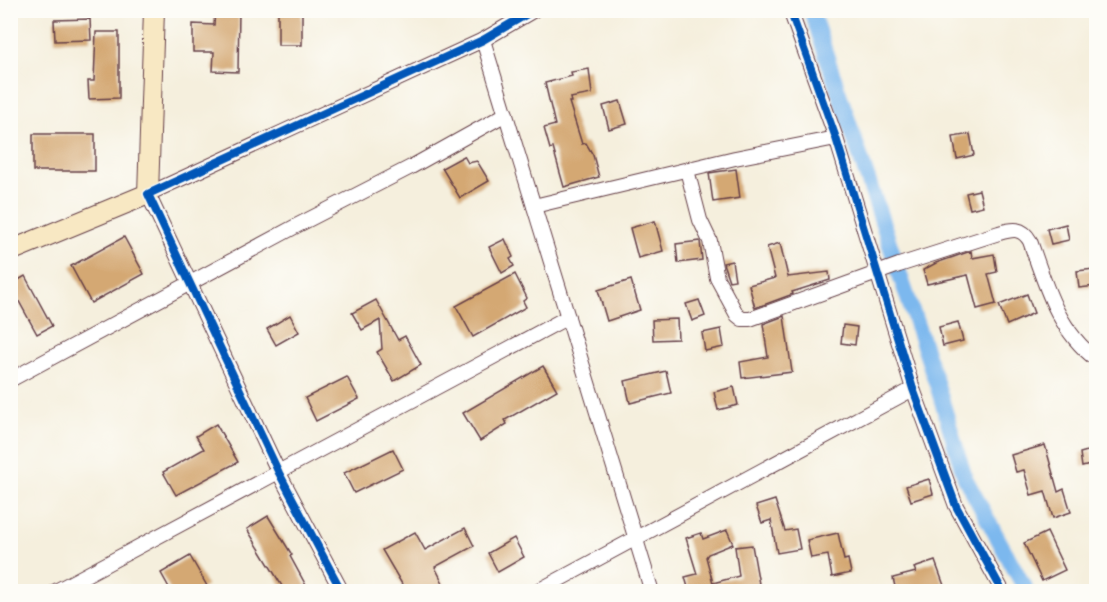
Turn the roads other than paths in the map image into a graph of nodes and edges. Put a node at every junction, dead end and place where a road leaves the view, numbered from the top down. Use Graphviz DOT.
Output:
graph roads {
  1 [pos="154,10"];
  2 [pos="534,10"];
  3 [pos="790,10"];
  4 [pos="483,40"];
  5 [pos="506,114"];
  6 [pos="836,138"];
  7 [pos="687,170"];
  8 [pos="148,194"];
  9 [pos="534,206"];
  10 [pos="10,251"];
  11 [pos="878,274"];
  12 [pos="190,282"];
  13 [pos="568,317"];
  14 [pos="1096,359"];
  15 [pos="10,380"];
  16 [pos="913,389"];
  17 [pos="279,473"];
  18 [pos="636,537"];
  19 [pos="54,591"];
  20 [pos="342,591"];
  21 [pos="536,591"];
  22 [pos="652,591"];
  23 [pos="1003,591"];
  1 -- 8 [label="street"];
  2 -- 4 [label="street"];
  3 -- 6 [label="street"];
  4 -- 5 [label="street"];
  4 -- 8 [label="street"];
  5 -- 9 [label="street"];
  5 -- 12 [label="street"];
  6 -- 7 [label="street"];
  6 -- 11 [label="street"];
  7 -- 9 [label="street"];
  7 -- 11 [label="street"];
  8 -- 10 [label="street"];
  8 -- 12 [label="street"];
  9 -- 13 [label="street"];
  11 -- 14 [label="street"];
  11 -- 16 [label="street"];
  12 -- 15 [label="street"];
  12 -- 17 [label="street"];
  13 -- 17 [label="street"];
  13 -- 18 [label="street"];
  16 -- 18 [label="street"];
  16 -- 23 [label="street"];
  17 -- 19 [label="street"];
  17 -- 20 [label="street"];
  18 -- 21 [label="street"];
  18 -- 22 [label="street"];
}
